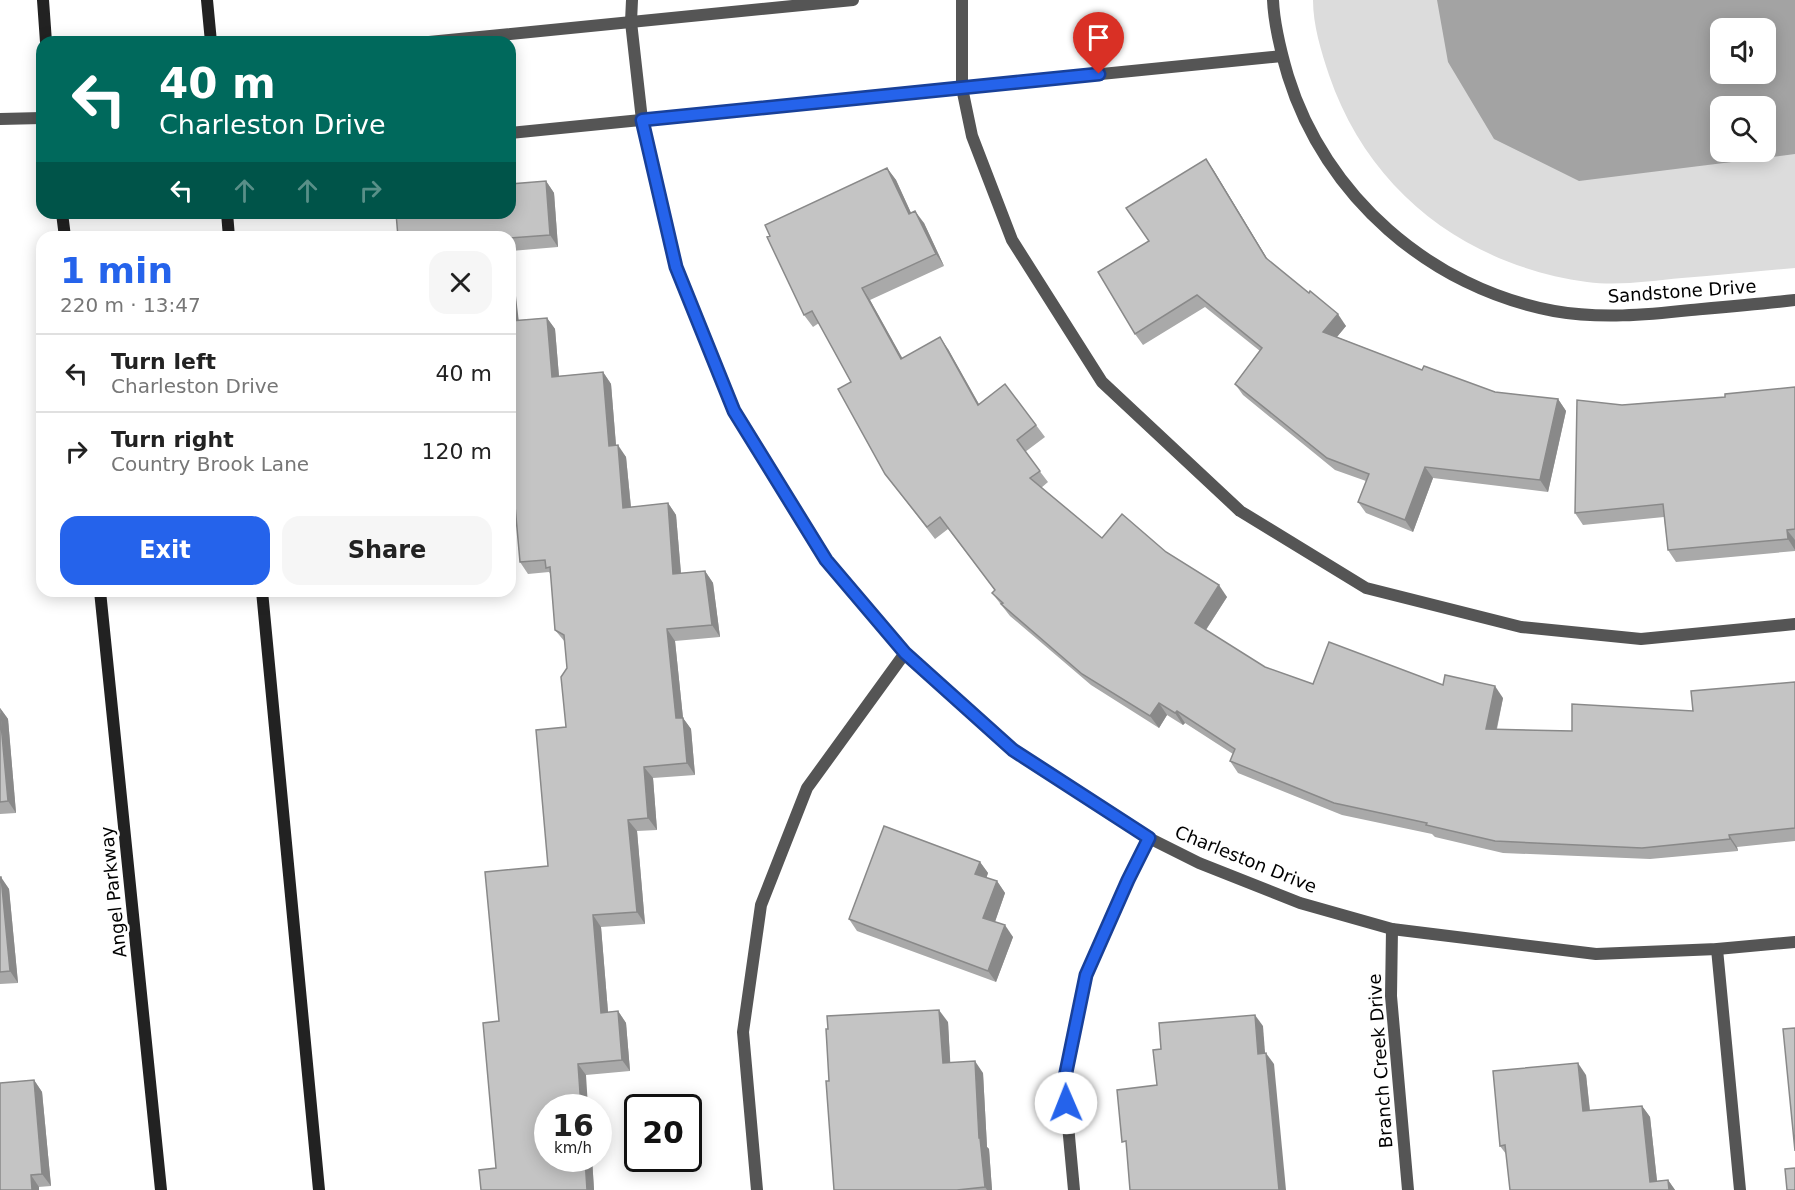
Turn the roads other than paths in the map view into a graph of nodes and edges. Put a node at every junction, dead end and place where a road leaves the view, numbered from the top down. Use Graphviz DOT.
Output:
graph roads {
  1 [pos="43,0"];
  2 [pos="207,0"];
  3 [pos="632,0"];
  4 [pos="853,0"];
  5 [pos="962,0"];
  6 [pos="1273,0"];
  7 [pos="631,22"];
  8 [pos="46,36"];
  9 [pos="210,36"];
  10 [pos="490,36"];
  11 [pos="1282,56"];
  12 [pos="962,88"];
  13 [pos="36,118"];
  14 [pos="0,119"];
  15 [pos="642,120"];
  16 [pos="516,132"];
  17 [pos="1795,300"];
  18 [pos="101,597"];
  19 [pos="263,597"];
  20 [pos="1795,624"];
  21 [pos="905,653"];
  22 [pos="1149,838"];
  23 [pos="1392,929"];
  24 [pos="1795,942"];
  25 [pos="1716,949"];
  26 [pos="161,1190"];
  27 [pos="319,1190"];
  28 [pos="757,1190"];
  29 [pos="1074,1190"];
  30 [pos="1408,1190"];
  31 [pos="1740,1190"];
  1 -- 8 [label="main road"];
  2 -- 9 [label="main road"];
  3 -- 7 [label="street, Charleston Drive"];
  4 -- 7 [label="street"];
  5 -- 12 [label="street"];
  6 -- 11 [label="street, Sandstone Drive"];
  7 -- 10 [label="street"];
  7 -- 15 [label="street, Charleston Drive"];
  11 -- 12 [label="street"];
  11 -- 17 [label="street, Sandstone Drive"];
  12 -- 15 [label="street"];
  12 -- 20 [label="street"];
  13 -- 14 [label="street"];
  15 -- 16 [label="street"];
  15 -- 21 [label="street, Charleston Drive"];
  18 -- 26 [label="main road, Angel Parkway"];
  19 -- 27 [label="main road"];
  21 -- 22 [label="street, Charleston Drive"];
  21 -- 28 [label="street"];
  22 -- 23 [label="street, Charleston Drive"];
  22 -- 29 [label="street"];
  23 -- 25 [label="street, Charleston Drive"];
  23 -- 30 [label="street, Branch Creek Drive"];
  24 -- 25 [label="street, Charleston Drive"];
  25 -- 31 [label="street"];
}
